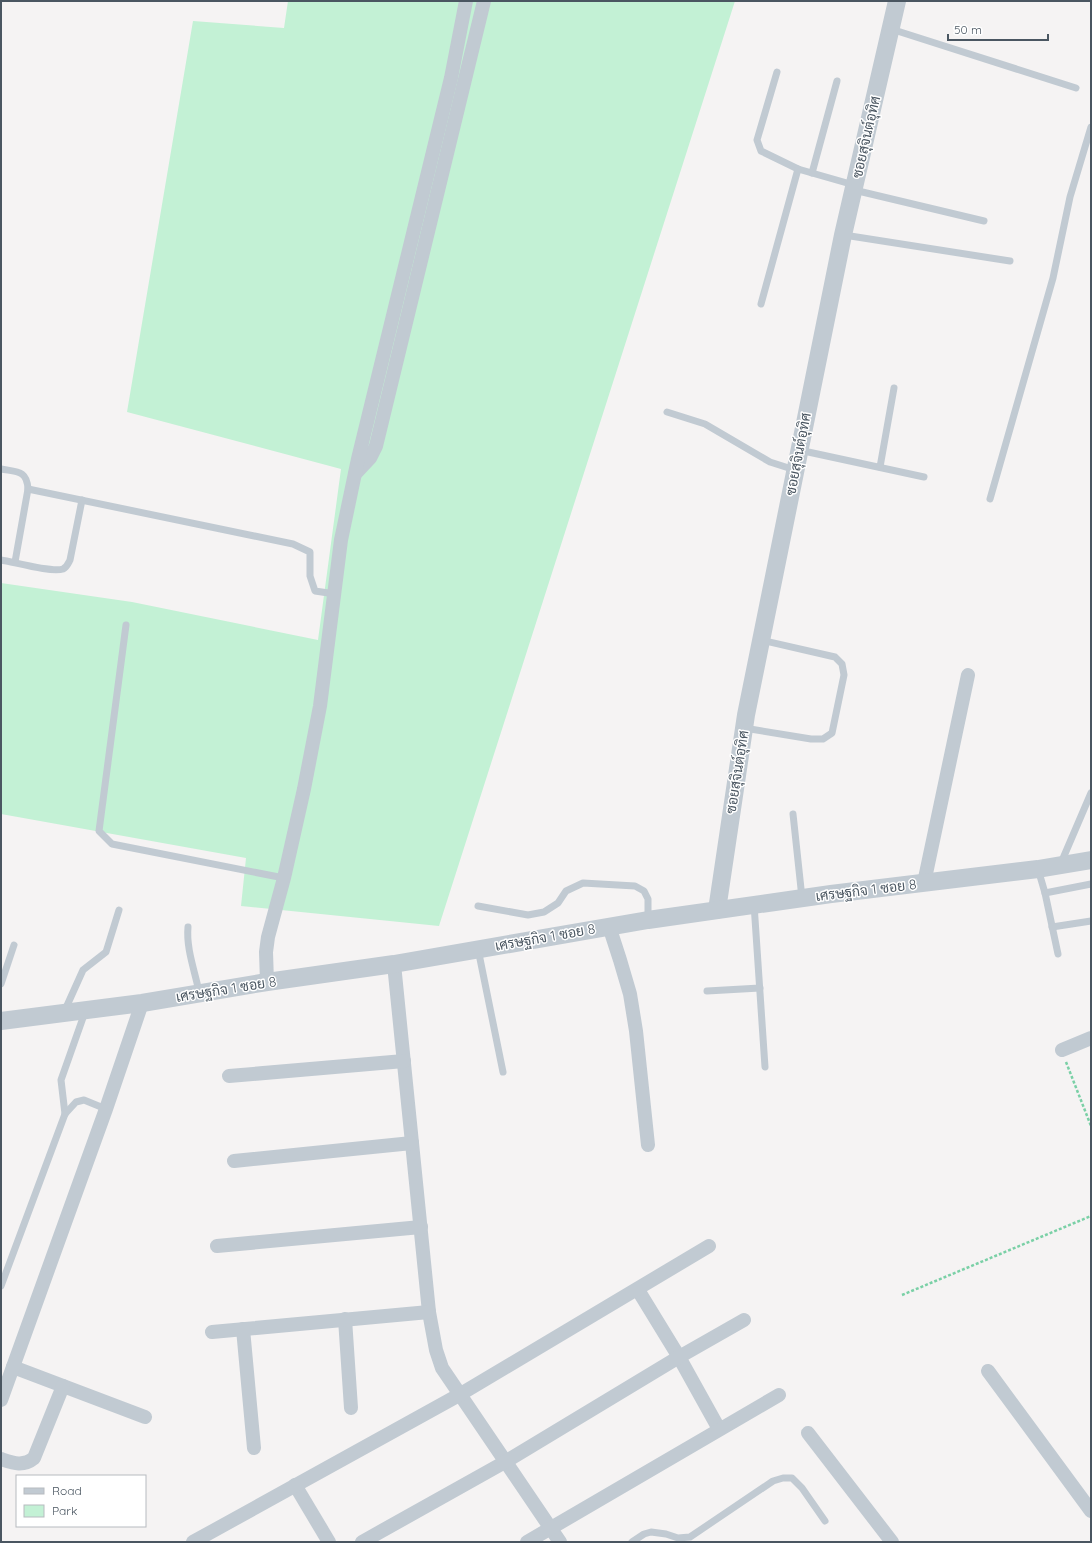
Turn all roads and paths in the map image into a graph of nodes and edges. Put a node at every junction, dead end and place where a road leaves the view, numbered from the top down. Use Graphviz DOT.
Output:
graph roads {
  1 [pos="466,1"];
  2 [pos="484,1"];
  3 [pos="896,1"];
  4 [pos="891,29"];
  5 [pos="777,72"];
  6 [pos="837,81"];
  7 [pos="1076,88"];
  8 [pos="1091,127"];
  9 [pos="798,169"];
  10 [pos="812,173"];
  11 [pos="854,188"];
  12 [pos="984,221"];
  13 [pos="843,234"];
  14 [pos="1010,261"];
  15 [pos="761,304"];
  16 [pos="894,388"];
  17 [pos="667,412"];
  18 [pos="799,450"];
  19 [pos="880,467"];
  20 [pos="1,469"];
  21 [pos="795,470"];
  22 [pos="354,475"];
  23 [pos="924,477"];
  24 [pos="28,489"];
  25 [pos="990,499"];
  26 [pos="82,500"];
  27 [pos="1,560"];
  28 [pos="15,562"];
  29 [pos="335,594"];
  30 [pos="126,625"];
  31 [pos="761,640"];
  32 [pos="968,675"];
  33 [pos="744,728"];
  34 [pos="1091,792"];
  35 [pos="793,814"];
  36 [pos="1091,860"];
  37 [pos="1060,865"];
  38 [pos="1038,869"];
  39 [pos="284,878"];
  40 [pos="924,883"];
  41 [pos="1091,884"];
  42 [pos="1045,892"];
  43 [pos="802,898"];
  44 [pos="754,904"];
  45 [pos="478,906"];
  46 [pos="119,910"];
  47 [pos="717,910"];
  48 [pos="648,920"];
  49 [pos="1091,921"];
  50 [pos="608,926"];
  51 [pos="188,927"];
  52 [pos="1052,927"];
  53 [pos="14,945"];
  54 [pos="478,949"];
  55 [pos="1058,954"];
  56 [pos="394,964"];
  57 [pos="267,982"];
  58 [pos="1,984"];
  59 [pos="760,988"];
  60 [pos="708,991"];
  61 [pos="199,993"];
  62 [pos="142,1003"];
  63 [pos="86,1010"];
  64 [pos="64,1012"];
  65 [pos="1,1021"];
  66 [pos="1091,1038"];
  67 [pos="1062,1050"];
  68 [pos="404,1061"];
  69 [pos="765,1067"];
  70 [pos="503,1072"];
  71 [pos="229,1076"];
  72 [pos="106,1109"];
  73 [pos="65,1114"];
  74 [pos="1091,1126"];
  75 [pos="412,1143"];
  76 [pos="648,1145"];
  77 [pos="234,1161"];
  78 [pos="1091,1216"];
  79 [pos="421,1227"];
  80 [pos="217,1246"];
  81 [pos="709,1246"];
  82 [pos="1,1286"];
  83 [pos="638,1290"];
  84 [pos="902,1295"];
  85 [pos="429,1312"];
  86 [pos="345,1319"];
  87 [pos="744,1320"];
  88 [pos="243,1329"];
  89 [pos="212,1332"];
  90 [pos="679,1357"];
  91 [pos="13,1368"];
  92 [pos="988,1371"];
  93 [pos="63,1386"];
  94 [pos="459,1395"];
  95 [pos="779,1395"];
  96 [pos="1,1400"];
  97 [pos="351,1408"];
  98 [pos="145,1417"];
  99 [pos="719,1429"];
  100 [pos="808,1433"];
  101 [pos="254,1448"];
  102 [pos="1,1459"];
  103 [pos="506,1462"];
  104 [pos="295,1485"];
  105 [pos="1091,1511"];
  106 [pos="825,1521"];
  107 [pos="551,1529"];
  108 [pos="192,1542"];
  109 [pos="329,1542"];
  110 [pos="362,1542"];
  111 [pos="527,1542"];
  112 [pos="560,1542"];
  113 [pos="632,1542"];
  114 [pos="892,1542"];
  1 -- 22 [label="street"];
  2 -- 22 [label="street"];
  3 -- 4 [label="street, ซอยสุจินต์อุทิศ"];
  4 -- 7 [label="lane"];
  4 -- 11 [label="street, ซอยสุจินต์อุทิศ"];
  5 -- 9 [label="lane"];
  6 -- 10 [label="lane"];
  8 -- 25 [label="lane"];
  9 -- 10 [label="lane"];
  9 -- 15 [label="lane"];
  10 -- 11 [label="lane"];
  11 -- 12 [label="lane"];
  11 -- 13 [label="street, ซอยสุจินต์อุทิศ"];
  13 -- 14 [label="lane"];
  13 -- 18 [label="street, ซอยสุจินต์อุทิศ"];
  16 -- 19 [label="lane"];
  17 -- 21 [label="lane"];
  18 -- 19 [label="lane"];
  18 -- 21 [label="street, ซอยสุจินต์อุทิศ"];
  19 -- 23 [label="lane"];
  20 -- 24 [label="lane"];
  21 -- 31 [label="street, ซอยสุจินต์อุทิศ"];
  22 -- 29 [label="street"];
  24 -- 26 [label="lane"];
  24 -- 28 [label="lane"];
  26 -- 28 [label="lane"];
  26 -- 29 [label="lane"];
  27 -- 28 [label="lane"];
  29 -- 39 [label="street"];
  30 -- 39 [label="lane"];
  31 -- 33 [label="street, ซอยสุจินต์อุทิศ"];
  31 -- 33 [label="lane"];
  32 -- 40 [label="street"];
  33 -- 47 [label="street, ซอยสุจินต์อุทิศ"];
  34 -- 37 [label="lane"];
  35 -- 43 [label="lane"];
  36 -- 37 [label="street, เศรษฐกิจ 1 ซอย 8"];
  37 -- 38 [label="street, เศรษฐกิจ 1 ซอย 8"];
  38 -- 40 [label="street, เศรษฐกิจ 1 ซอย 8"];
  38 -- 42 [label="lane"];
  39 -- 57 [label="street"];
  40 -- 43 [label="street, เศรษฐกิจ 1 ซอย 8"];
  41 -- 42 [label="lane"];
  42 -- 52 [label="lane"];
  43 -- 44 [label="street, เศรษฐกิจ 1 ซอย 8"];
  44 -- 47 [label="street, เศรษฐกิจ 1 ซอย 8"];
  44 -- 59 [label="lane"];
  45 -- 48 [label="lane"];
  46 -- 64 [label="lane"];
  47 -- 48 [label="street, เศรษฐกิจ 1 ซอย 8"];
  48 -- 50 [label="street, เศรษฐกิจ 1 ซอย 8"];
  49 -- 52 [label="lane"];
  50 -- 54 [label="street, เศรษฐกิจ 1 ซอย 8"];
  50 -- 76 [label="street"];
  51 -- 61 [label="lane"];
  52 -- 55 [label="lane"];
  53 -- 58 [label="lane"];
  54 -- 56 [label="street, เศรษฐกิจ 1 ซอย 8"];
  54 -- 70 [label="lane"];
  56 -- 57 [label="street, เศรษฐกิจ 1 ซอย 8"];
  56 -- 68 [label="street"];
  57 -- 61 [label="street, เศรษฐกิจ 1 ซอย 8"];
  59 -- 60 [label="lane"];
  59 -- 69 [label="lane"];
  61 -- 62 [label="street, เศรษฐกิจ 1 ซอย 8"];
  62 -- 63 [label="street, เศรษฐกิจ 1 ซอย 8"];
  62 -- 72 [label="street"];
  63 -- 64 [label="street, เศรษฐกิจ 1 ซอย 8"];
  63 -- 73 [label="lane"];
  64 -- 65 [label="street, เศรษฐกิจ 1 ซอย 8"];
  66 -- 67 [label="street"];
  67 -- 74 [label="path"];
  68 -- 71 [label="street"];
  68 -- 75 [label="street"];
  72 -- 73 [label="lane"];
  72 -- 91 [label="street"];
  73 -- 82 [label="lane"];
  75 -- 77 [label="street"];
  75 -- 79 [label="street"];
  78 -- 84 [label="path"];
  79 -- 80 [label="street"];
  79 -- 85 [label="street"];
  81 -- 83 [label="street"];
  83 -- 90 [label="street"];
  83 -- 94 [label="street"];
  85 -- 86 [label="street"];
  85 -- 94 [label="street"];
  86 -- 88 [label="street"];
  86 -- 97 [label="street"];
  87 -- 90 [label="street"];
  88 -- 89 [label="street"];
  88 -- 101 [label="street"];
  90 -- 99 [label="street"];
  90 -- 103 [label="street"];
  91 -- 93 [label="street"];
  91 -- 96 [label="street"];
  92 -- 105 [label="street"];
  93 -- 98 [label="street"];
  93 -- 102 [label="street"];
  94 -- 103 [label="street"];
  94 -- 104 [label="street"];
  95 -- 99 [label="street"];
  99 -- 107 [label="street"];
  100 -- 114 [label="street"];
  103 -- 107 [label="street"];
  103 -- 110 [label="street"];
  104 -- 108 [label="street"];
  104 -- 109 [label="street"];
  106 -- 113 [label="lane"];
  107 -- 111 [label="street"];
  107 -- 112 [label="street"];
}
